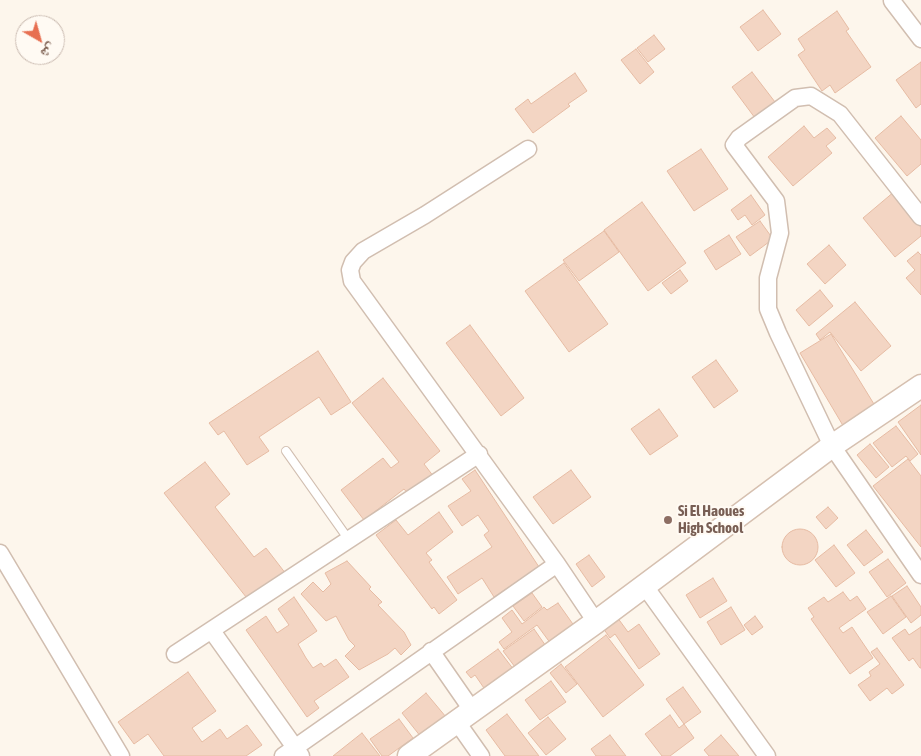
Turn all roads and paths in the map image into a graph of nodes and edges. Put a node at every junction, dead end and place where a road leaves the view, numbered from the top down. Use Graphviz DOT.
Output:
graph roads {
  1 [pos="892,0"];
  2 [pos="921,39"];
  3 [pos="528,148"];
  4 [pos="921,216"];
  5 [pos="921,386"];
  6 [pos="832,446"];
  7 [pos="286,451"];
  8 [pos="478,454"];
  9 [pos="349,540"];
  10 [pos="0,554"];
  11 [pos="558,564"];
  12 [pos="921,575"];
  13 [pos="644,585"];
  14 [pos="596,622"];
  15 [pos="212,631"];
  16 [pos="431,651"];
  17 [pos="175,654"];
  18 [pos="465,716"];
  19 [pos="294,753"];
  20 [pos="121,756"];
  21 [pos="409,756"];
  22 [pos="481,756"];
  23 [pos="767,756"];
  1 -- 2 [label="street"];
  3 -- 8 [label="street"];
  4 -- 6 [label="street"];
  5 -- 6 [label="main road"];
  6 -- 12 [label="street"];
  6 -- 13 [label="main road"];
  7 -- 9 [label="lane"];
  8 -- 9 [label="street"];
  8 -- 11 [label="street"];
  9 -- 15 [label="street"];
  10 -- 20 [label="street"];
  11 -- 14 [label="street"];
  11 -- 16 [label="street"];
  13 -- 14 [label="main road"];
  13 -- 23 [label="street"];
  14 -- 18 [label="main road"];
  15 -- 17 [label="street"];
  15 -- 19 [label="street"];
  16 -- 18 [label="street"];
  16 -- 19 [label="street"];
  18 -- 21 [label="main road"];
  18 -- 22 [label="street"];
}
